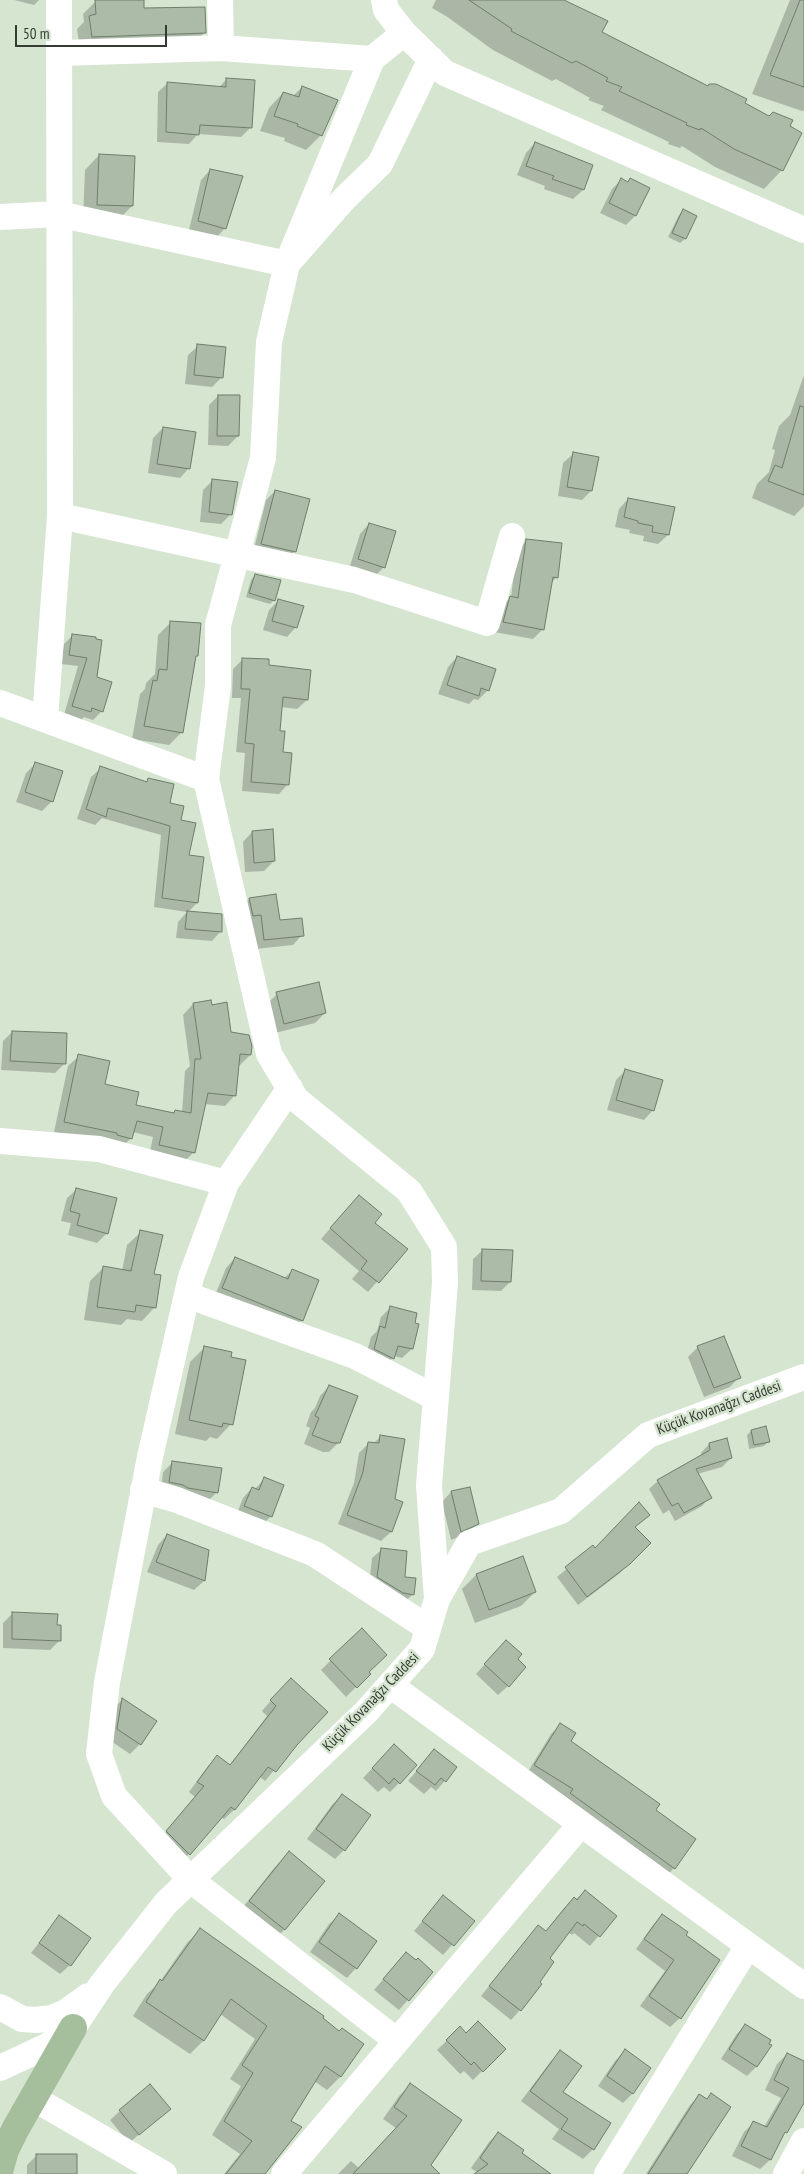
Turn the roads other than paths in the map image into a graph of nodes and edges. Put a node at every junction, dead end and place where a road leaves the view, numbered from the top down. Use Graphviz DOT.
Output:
graph roads {
  1 [pos="59,0"];
  2 [pos="220,0"];
  3 [pos="384,0"];
  4 [pos="404,33"];
  5 [pos="221,48"];
  6 [pos="59,53"];
  7 [pos="431,59"];
  8 [pos="372,60"];
  9 [pos="58,214"];
  10 [pos="0,217"];
  11 [pos="804,230"];
  12 [pos="288,264"];
  13 [pos="60,516"];
  14 [pos="512,536"];
  15 [pos="237,556"];
  16 [pos="0,703"];
  17 [pos="45,719"];
  18 [pos="206,779"];
  19 [pos="290,1088"];
  20 [pos="0,1140"];
  21 [pos="226,1183"];
  22 [pos="187,1295"];
  23 [pos="804,1377"];
  24 [pos="436,1398"];
  25 [pos="143,1490"];
  26 [pos="437,1599"];
  27 [pos="428,1628"];
  28 [pos="390,1685"];
  29 [pos="581,1824"];
  30 [pos="191,1880"];
  31 [pos="748,1946"];
  32 [pos="102,1984"];
  33 [pos="804,1986"];
  34 [pos="0,2007"];
  35 [pos="73,2028"];
  36 [pos="397,2041"];
  37 [pos="0,2068"];
  38 [pos="33,2098"];
  39 [pos="804,2141"];
  40 [pos="0,2168"];
  41 [pos="164,2174"];
  42 [pos="284,2174"];
  43 [pos="607,2174"];
  44 [pos="786,2174"];
  1 -- 6 [label="street"];
  2 -- 5 [label="street"];
  3 -- 4 [label="street"];
  4 -- 7 [label="street"];
  4 -- 8 [label="street"];
  5 -- 6 [label="street"];
  5 -- 8 [label="street"];
  6 -- 9 [label="street"];
  7 -- 11 [label="street"];
  7 -- 12 [label="street"];
  8 -- 12 [label="street"];
  9 -- 10 [label="street"];
  9 -- 12 [label="street"];
  9 -- 13 [label="street"];
  12 -- 15 [label="street"];
  13 -- 15 [label="street"];
  13 -- 17 [label="street"];
  14 -- 15 [label="street"];
  15 -- 18 [label="street"];
  16 -- 17 [label="street"];
  17 -- 18 [label="street"];
  18 -- 19 [label="street"];
  19 -- 21 [label="street"];
  19 -- 24 [label="street"];
  20 -- 21 [label="street"];
  21 -- 22 [label="street"];
  22 -- 24 [label="street"];
  22 -- 25 [label="street"];
  23 -- 26 [label="street, Küçük Kovanağzı Caddesi"];
  24 -- 26 [label="street"];
  25 -- 27 [label="street"];
  25 -- 30 [label="street"];
  26 -- 27 [label="street, Küçük Kovanağzı Caddesi"];
  27 -- 28 [label="street, Küçük Kovanağzı Caddesi"];
  28 -- 29 [label="street"];
  28 -- 30 [label="street, Küçük Kovanağzı Caddesi"];
  29 -- 31 [label="street"];
  29 -- 36 [label="street"];
  30 -- 32 [label="street, Küçük Kovanağzı Caddesi"];
  30 -- 36 [label="street"];
  31 -- 33 [label="street"];
  31 -- 43 [label="street"];
  32 -- 34 [label="street, Küçük Kovanağzı Caddesi"];
  32 -- 35 [label="street, Küçük Kovanağzı Caddesi"];
  35 -- 37 [label="street, Küçük Kovanağzı Caddesi"];
  35 -- 38 [label="main road"];
  36 -- 42 [label="street"];
  38 -- 40 [label="main road"];
  38 -- 41 [label="street"];
  39 -- 44 [label="street"];
}
